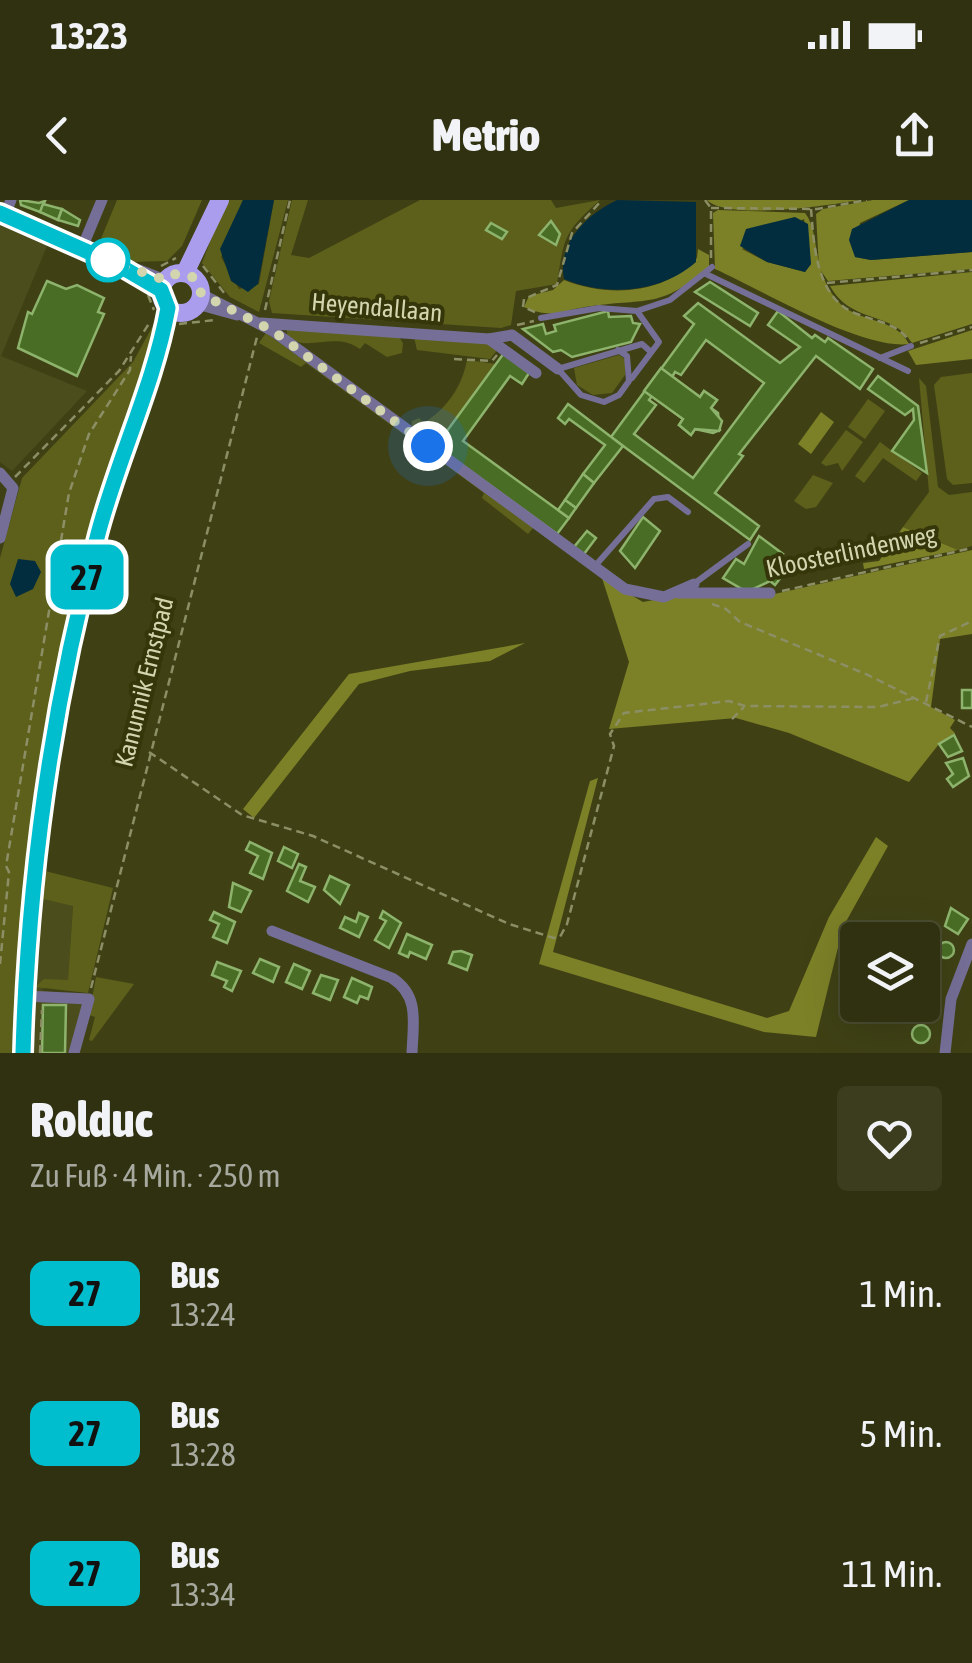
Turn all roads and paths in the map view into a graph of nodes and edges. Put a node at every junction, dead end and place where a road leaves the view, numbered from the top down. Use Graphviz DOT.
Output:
graph roads {
  1 [pos="11,200"];
  2 [pos="102,200"];
  3 [pos="220,200"];
  4 [pos="290,200"];
  5 [pos="602,200"];
  6 [pos="705,200"];
  7 [pos="867,200"];
  8 [pos="711,208"];
  9 [pos="811,209"];
  10 [pos="2,214"];
  11 [pos="82,248"];
  12 [pos="972,270"];
  13 [pos="709,271"];
  14 [pos="826,282"];
  15 [pos="158,283"];
  16 [pos="182,292"];
  17 [pos="229,298"];
  18 [pos="637,311"];
  19 [pos="539,315"];
  20 [pos="222,320"];
  21 [pos="262,323"];
  22 [pos="972,326"];
  23 [pos="512,335"];
  24 [pos="489,340"];
  25 [pos="912,346"];
  26 [pos="502,349"];
  27 [pos="618,350"];
  28 [pos="650,352"];
  29 [pos="131,356"];
  30 [pos="880,358"];
  31 [pos="454,359"];
  32 [pos="558,368"];
  33 [pos="908,370"];
  34 [pos="536,374"];
  35 [pos="629,381"];
  36 [pos="5,477"];
  37 [pos="688,512"];
  38 [pos="0,538"];
  39 [pos="748,544"];
  40 [pos="972,548"];
  41 [pos="594,567"];
  42 [pos="694,584"];
  43 [pos="770,592"];
  44 [pos="680,593"];
  45 [pos="717,608"];
  46 [pos="972,622"];
  47 [pos="915,698"];
  48 [pos="926,704"];
  49 [pos="745,706"];
  50 [pos="616,708"];
  51 [pos="624,712"];
  52 [pos="732,719"];
  53 [pos="972,727"];
  54 [pos="149,752"];
  55 [pos="272,931"];
  56 [pos="972,944"];
  57 [pos="0,964"];
  58 [pos="25,996"];
  59 [pos="56,997"];
  60 [pos="89,1000"];
  61 [pos="23,1053"];
  62 [pos="40,1053"];
  63 [pos="74,1053"];
  64 [pos="412,1053"];
  65 [pos="945,1053"];
  1 -- 10 [label="street"];
  2 -- 11 [label="street"];
  3 -- 16 [label="main road"];
  4 -- 21 [label="path, Kanunnik Ernstpad"];
  5 -- 19 [label="path"];
  6 -- 8 [label="path"];
  7 -- 9 [label="path"];
  8 -- 9 [label="path"];
  8 -- 13 [label="path"];
  9 -- 14 [label="path"];
  10 -- 11 [label="street"];
  11 -- 15 [label="street"];
  12 -- 14 [label="path"];
  13 -- 18 [label="lane"];
  13 -- 30 [label="lane"];
  14 -- 25 [label="path"];
  15 -- 16 [label="main road"];
  15 -- 16 [label="main road"];
  15 -- 16 [label="path"];
  15 -- 16 [label="path"];
  16 -- 17 [label="path"];
  16 -- 20 [label="path"];
  16 -- 21 [label="street"];
  16 -- 29 [label="path"];
  16 -- 58 [label="main road"];
  18 -- 19 [label="lane"];
  18 -- 28 [label="lane"];
  19 -- 23 [label="path"];
  21 -- 24 [label="street, Heyendallaan"];
  21 -- 41 [label="street, Kloosterlindenweg"];
  21 -- 54 [label="path, Kanunnik Ernstpad"];
  22 -- 25 [label="path"];
  23 -- 24 [label="street, Heyendallaan"];
  23 -- 32 [label="street"];
  24 -- 26 [label="street"];
  25 -- 30 [label="lane"];
  26 -- 31 [label="path"];
  26 -- 34 [label="street"];
  27 -- 28 [label="lane"];
  27 -- 32 [label="lane"];
  27 -- 35 [label="lane"];
  28 -- 35 [label="lane"];
  29 -- 36 [label="path"];
  29 -- 57 [label="path"];
  30 -- 33 [label="lane"];
  32 -- 35 [label="lane"];
  36 -- 38 [label="street"];
  37 -- 41 [label="lane"];
  39 -- 42 [label="lane"];
  40 -- 43 [label="path, Kloosterlindenweg"];
  41 -- 44 [label="street, Kloosterlindenweg"];
  42 -- 44 [label="street"];
  43 -- 44 [label="street, Kloosterlindenweg"];
  45 -- 47 [label="path"];
  46 -- 48 [label="path"];
  47 -- 48 [label="path"];
  47 -- 49 [label="path"];
  48 -- 53 [label="path"];
  49 -- 51 [label="path"];
  49 -- 52 [label="path"];
  50 -- 51 [label="path"];
  51 -- 54 [label="path"];
  54 -- 60 [label="path, Kanunnik Ernstpad"];
  55 -- 64 [label="street"];
  56 -- 65 [label="street"];
  58 -- 59 [label="street"];
  58 -- 61 [label="main road"];
  59 -- 60 [label="street"];
  59 -- 62 [label="path"];
  60 -- 63 [label="street"];
}
